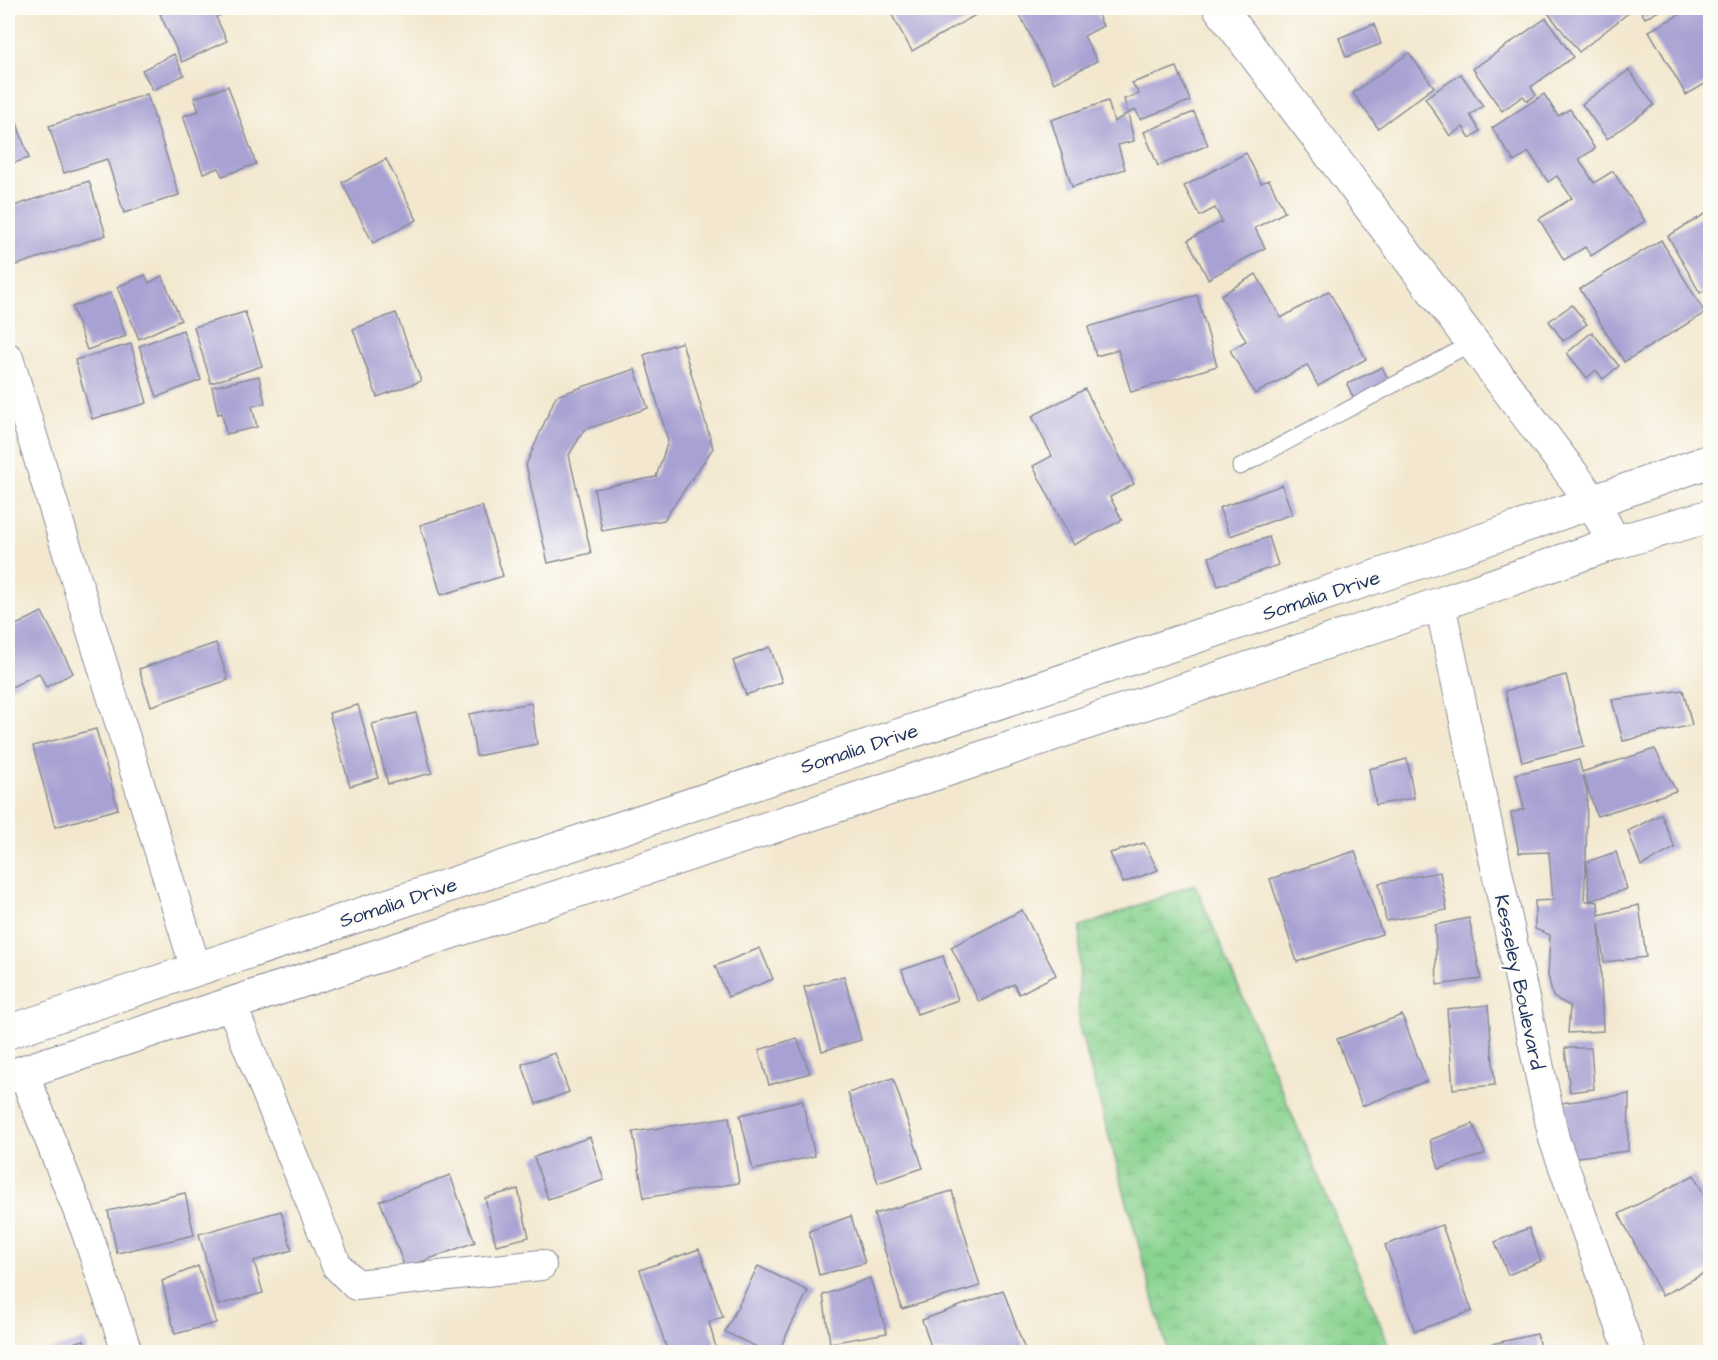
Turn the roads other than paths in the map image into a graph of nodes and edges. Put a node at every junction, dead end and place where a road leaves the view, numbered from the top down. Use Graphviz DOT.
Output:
graph roads {
  1 [pos="1220,8"];
  2 [pos="1472,343"];
  3 [pos="8,358"];
  4 [pos="1710,461"];
  5 [pos="1240,467"];
  6 [pos="1593,502"];
  7 [pos="1710,516"];
  8 [pos="1614,543"];
  9 [pos="1440,604"];
  10 [pos="196,969"];
  11 [pos="231,1004"];
  12 [pos="8,1032"];
  13 [pos="15,1074"];
  14 [pos="541,1265"];
  15 [pos="127,1353"];
  16 [pos="1630,1353"];
  1 -- 2 [label="main road"];
  2 -- 5 [label="lane"];
  2 -- 6 [label="main road"];
  3 -- 10 [label="street"];
  4 -- 6 [label="main road, Somalia Drive"];
  6 -- 8 [label="main road"];
  6 -- 10 [label="main road, Somalia Drive"];
  7 -- 8 [label="main road"];
  8 -- 9 [label="main road"];
  9 -- 11 [label="main road"];
  9 -- 16 [label="street, Kesseley Boulevard"];
  10 -- 12 [label="main road, Somalia Drive"];
  11 -- 13 [label="main road"];
  11 -- 14 [label="street"];
  13 -- 15 [label="street"];
}
